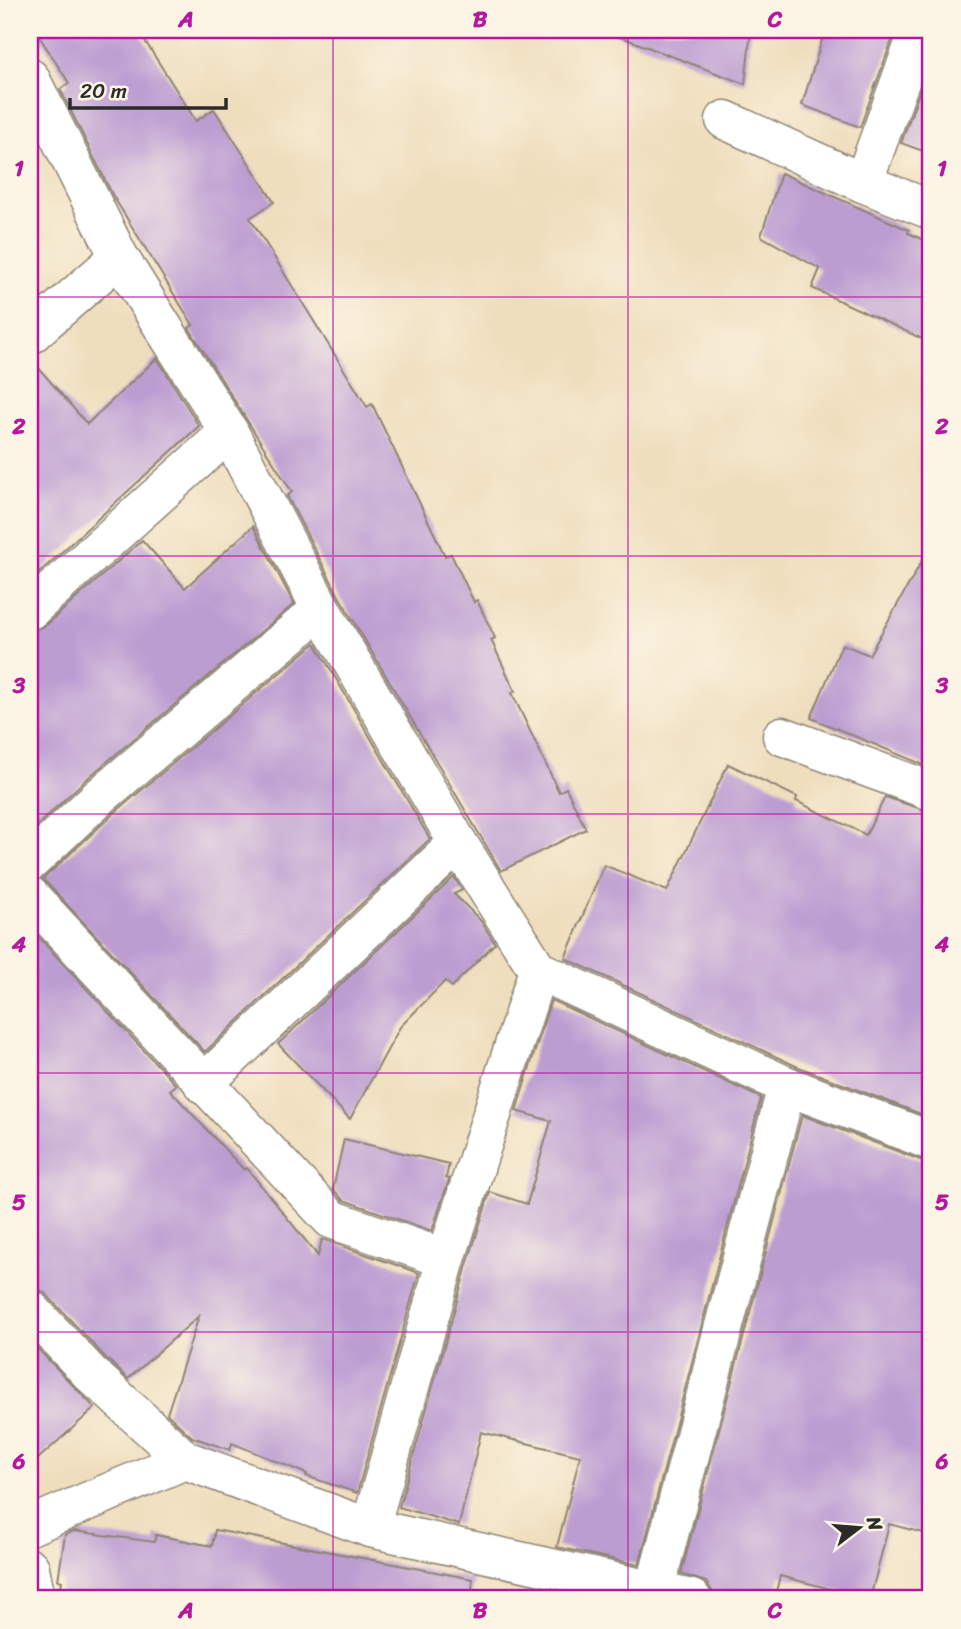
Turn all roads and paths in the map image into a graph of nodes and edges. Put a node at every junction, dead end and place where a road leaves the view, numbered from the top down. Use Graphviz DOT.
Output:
graph roads {
  1 [pos="919,30"];
  2 [pos="32,86"];
  3 [pos="725,120"];
  4 [pos="863,183"];
  5 [pos="931,210"];
  6 [pos="119,257"];
  7 [pos="30,335"];
  8 [pos="229,432"];
  9 [pos="321,609"];
  10 [pos="30,610"];
  11 [pos="782,736"];
  12 [pos="931,791"];
  13 [pos="458,844"];
  14 [pos="30,862"];
  15 [pos="30,896"];
  16 [pos="538,970"];
  17 [pos="203,1083"];
  18 [pos="788,1086"];
  19 [pos="931,1141"];
  20 [pos="446,1259"];
  21 [pos="30,1309"];
  22 [pos="185,1460"];
  23 [pos="30,1526"];
  24 [pos="370,1528"];
  25 [pos="30,1569"];
  26 [pos="654,1592"];
  27 [pos="36,1599"];
  28 [pos="692,1599"];
  1 -- 4 [label="street"];
  2 -- 6 [label="street"];
  3 -- 4 [label="street"];
  4 -- 5 [label="street"];
  6 -- 7 [label="street"];
  6 -- 8 [label="street"];
  8 -- 9 [label="street"];
  8 -- 10 [label="street"];
  9 -- 13 [label="street"];
  9 -- 14 [label="street"];
  11 -- 12 [label="street"];
  13 -- 16 [label="street"];
  13 -- 17 [label="street"];
  15 -- 17 [label="street"];
  16 -- 18 [label="street"];
  16 -- 20 [label="street"];
  17 -- 20 [label="street"];
  18 -- 19 [label="street"];
  18 -- 26 [label="street"];
  20 -- 24 [label="street"];
  21 -- 22 [label="street"];
  22 -- 23 [label="street"];
  22 -- 24 [label="street"];
  24 -- 26 [label="street"];
  25 -- 27 [label="street"];
  26 -- 28 [label="street"];
}
